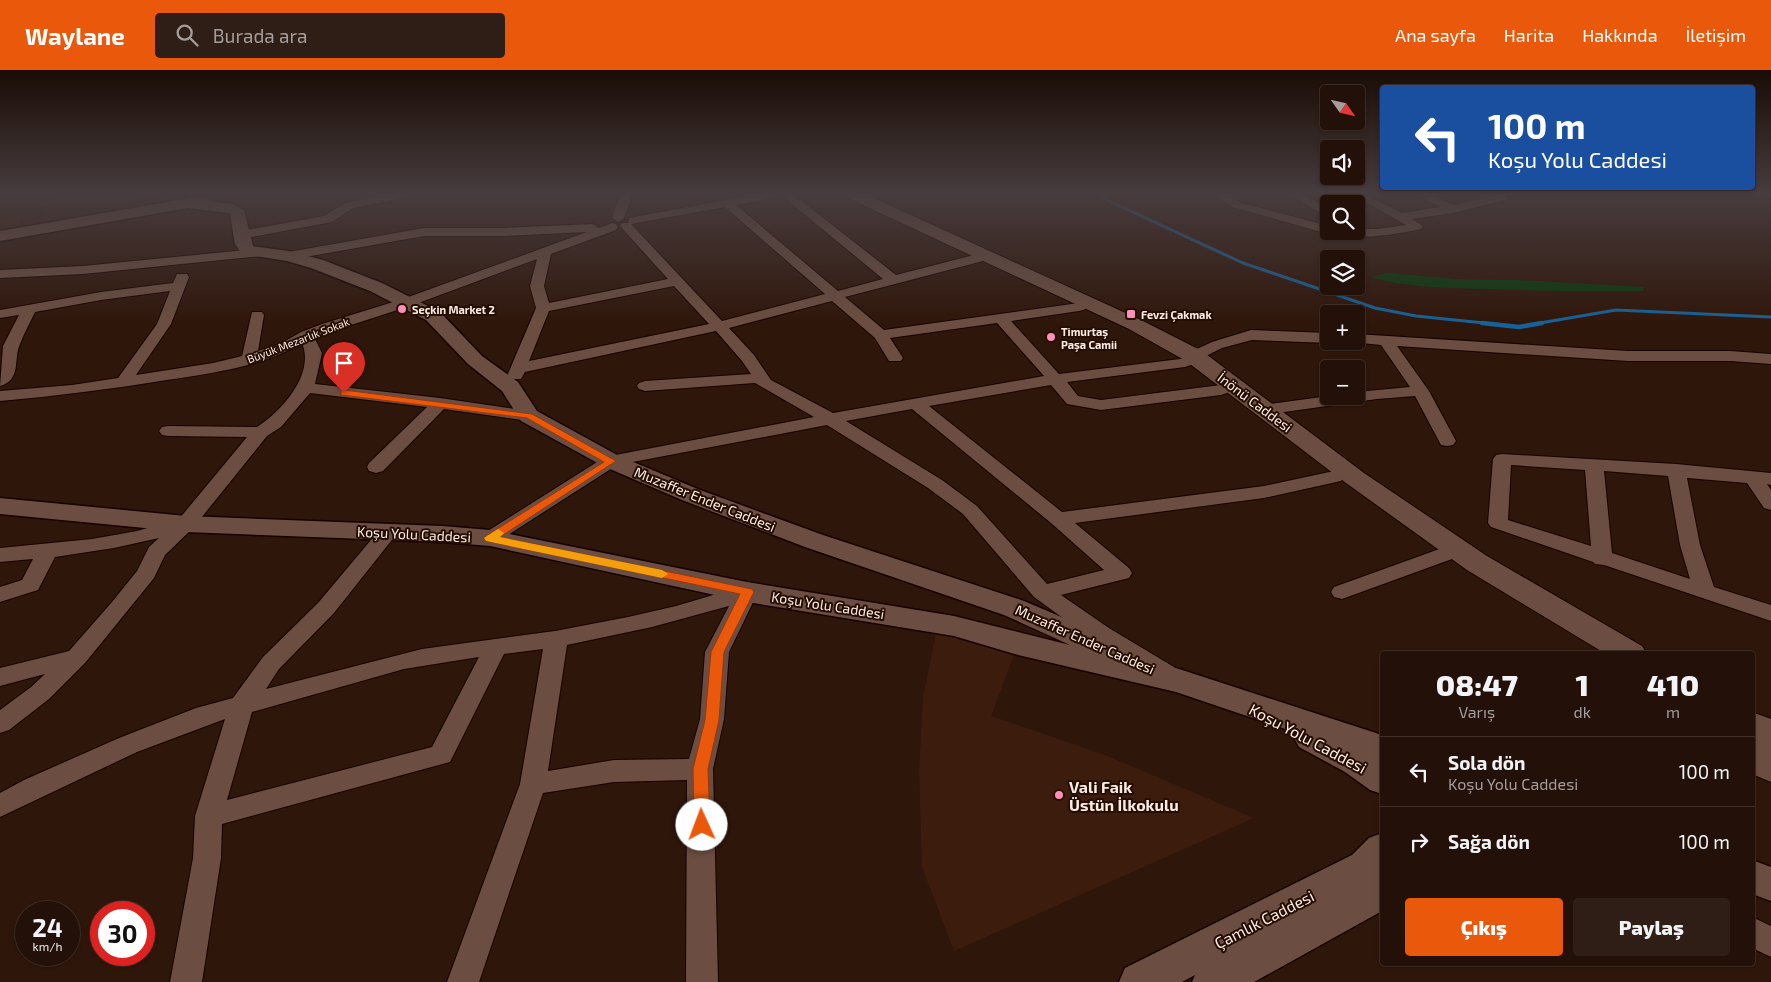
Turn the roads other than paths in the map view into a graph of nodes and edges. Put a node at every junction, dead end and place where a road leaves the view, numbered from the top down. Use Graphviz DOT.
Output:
graph roads {
  1 [pos="242,238"];
  2 [pos="392,238"];
  3 [pos="584,238"];
  4 [pos="633,238"];
  5 [pos="768,238"];
  6 [pos="840,238"];
  7 [pos="934,238"];
  8 [pos="946,238"];
  9 [pos="257,253"];
  10 [pos="545,253"];
  11 [pos="288,256"];
  12 [pos="978,258"];
  13 [pos="192,260"];
  14 [pos="0,274"];
  15 [pos="892,279"];
  16 [pos="677,281"];
  17 [pos="178,286"];
  18 [pos="835,294"];
  19 [pos="408,302"];
  20 [pos="1079,307"];
  21 [pos="30,308"];
  22 [pos="543,308"];
  23 [pos="0,314"];
  24 [pos="256,315"];
  25 [pos="1001,319"];
  26 [pos="720,326"];
  27 [pos="306,335"];
  28 [pos="880,335"];
  29 [pos="1320,338"];
  30 [pos="1365,339"];
  31 [pos="1386,340"];
  32 [pos="895,358"];
  33 [pos="249,359"];
  34 [pos="1190,359"];
  35 [pos="1771,359"];
  36 [pos="514,377"];
  37 [pos="1055,379"];
  38 [pos="0,380"];
  39 [pos="124,381"];
  40 [pos="766,383"];
  41 [pos="645,386"];
  42 [pos="306,388"];
  43 [pos="1221,390"];
  44 [pos="1421,391"];
  45 [pos="0,396"];
  46 [pos="440,403"];
  47 [pos="916,404"];
  48 [pos="1263,410"];
  49 [pos="529,416"];
  50 [pos="830,419"];
  51 [pos="168,431"];
  52 [pos="261,432"];
  53 [pos="1447,440"];
  54 [pos="611,461"];
  55 [pos="1594,465"];
  56 [pos="376,467"];
  57 [pos="1676,470"];
  58 [pos="1334,477"];
  59 [pos="1762,478"];
  60 [pos="1771,504"];
  61 [pos="0,506"];
  62 [pos="1058,519"];
  63 [pos="186,524"];
  64 [pos="388,532"];
  65 [pos="490,538"];
  66 [pos="47,552"];
  67 [pos="1444,554"];
  68 [pos="0,555"];
  69 [pos="1602,559"];
  70 [pos="747,592"];
  71 [pos="1042,592"];
  72 [pos="1342,592"];
  73 [pos="1705,592"];
  74 [pos="0,595"];
  75 [pos="1771,613"];
  76 [pos="556,639"];
  77 [pos="496,647"];
  78 [pos="1594,651"];
  79 [pos="1626,651"];
  80 [pos="77,657"];
  81 [pos="0,678"];
  82 [pos="1179,681"];
  83 [pos="1232,699"];
  84 [pos="241,706"];
  85 [pos="0,723"];
  86 [pos="1762,735"];
  87 [pos="1380,747"];
  88 [pos="1771,767"];
  89 [pos="700,769"];
  90 [pos="1380,779"];
  91 [pos="533,784"];
  92 [pos="0,806"];
  93 [pos="209,816"];
  94 [pos="1380,851"];
  95 [pos="1755,878"];
  96 [pos="1771,884"];
  97 [pos="1380,893"];
  98 [pos="1755,933"];
  99 [pos="1771,942"];
  100 [pos="186,982"];
  101 [pos="463,982"];
  102 [pos="702,982"];
  103 [pos="1140,982"];
  104 [pos="1212,982"];
  1 -- 9 [label="street"];
  2 -- 11 [label="street"];
  3 -- 10 [label="street, Büyük Mezarlık Sokak"];
  4 -- 16 [label="street"];
  5 -- 18 [label="street"];
  6 -- 15 [label="street"];
  7 -- 12 [label="main road, İnönü Caddesi"];
  8 -- 34 [label="main road, İnönü Caddesi"];
  9 -- 11 [label="street, Muzaffer Ender Caddesi"];
  9 -- 13 [label="street"];
  10 -- 19 [label="street, Büyük Mezarlık Sokak"];
  10 -- 22 [label="street"];
  11 -- 19 [label="street, Muzaffer Ender Caddesi"];
  12 -- 15 [label="street"];
  12 -- 20 [label="main road, İnönü Caddesi"];
  13 -- 14 [label="street"];
  13 -- 17 [label="street"];
  15 -- 18 [label="street"];
  16 -- 22 [label="street"];
  16 -- 26 [label="street"];
  17 -- 21 [label="street"];
  17 -- 39 [label="street"];
  18 -- 26 [label="street"];
  18 -- 28 [label="street"];
  19 -- 27 [label="street, Büyük Mezarlık Sokak"];
  19 -- 36 [label="street, Muzaffer Ender Caddesi"];
  20 -- 25 [label="street"];
  20 -- 34 [label="main road, İnönü Caddesi"];
  21 -- 23 [label="street"];
  21 -- 38 [label="street"];
  22 -- 36 [label="street"];
  24 -- 33 [label="street"];
  25 -- 28 [label="street"];
  25 -- 37 [label="street"];
  26 -- 36 [label="street"];
  26 -- 40 [label="street"];
  27 -- 33 [label="street, Büyük Mezarlık Sokak"];
  27 -- 42 [label="street"];
  28 -- 32 [label="street"];
  29 -- 34 [label="street"];
  30 -- 31 [label="street"];
  31 -- 35 [label="street"];
  31 -- 44 [label="street"];
  33 -- 39 [label="street, Büyük Mezarlık Sokak"];
  34 -- 37 [label="street"];
  34 -- 43 [label="main road, İnönü Caddesi"];
  34 -- 48 [label="main road, İnönü Caddesi"];
  36 -- 49 [label="street, Muzaffer Ender Caddesi"];
  37 -- 43 [label="street"];
  37 -- 47 [label="street"];
  39 -- 45 [label="street, Büyük Mezarlık Sokak"];
  40 -- 41 [label="street"];
  40 -- 50 [label="street"];
  42 -- 46 [label="street"];
  42 -- 52 [label="street"];
  43 -- 58 [label="main road, İnönü Caddesi"];
  44 -- 48 [label="street"];
  44 -- 53 [label="street"];
  46 -- 49 [label="street"];
  46 -- 56 [label="street"];
  47 -- 50 [label="street"];
  47 -- 62 [label="street"];
  48 -- 79 [label="main road, İnönü Caddesi"];
  49 -- 54 [label="street, Muzaffer Ender Caddesi"];
  50 -- 54 [label="street"];
  50 -- 71 [label="street"];
  51 -- 52 [label="street"];
  52 -- 63 [label="street"];
  54 -- 65 [label="street"];
  54 -- 82 [label="street, Muzaffer Ender Caddesi"];
  55 -- 57 [label="street"];
  55 -- 69 [label="street"];
  55 -- 69 [label="street"];
  57 -- 59 [label="street"];
  57 -- 73 [label="street"];
  58 -- 62 [label="street"];
  58 -- 67 [label="main road, İnönü Caddesi"];
  59 -- 60 [label="street"];
  61 -- 63 [label="street, Koşu Yolu Caddesi"];
  62 -- 71 [label="street"];
  63 -- 64 [label="street, Koşu Yolu Caddesi"];
  63 -- 66 [label="street"];
  63 -- 80 [label="street"];
  64 -- 65 [label="street, Koşu Yolu Caddesi"];
  64 -- 84 [label="street"];
  65 -- 70 [label="street, Koşu Yolu Caddesi"];
  66 -- 68 [label="street"];
  66 -- 74 [label="street"];
  67 -- 72 [label="street"];
  67 -- 78 [label="main road, İnönü Caddesi"];
  69 -- 73 [label="street"];
  70 -- 76 [label="street"];
  70 -- 82 [label="street, Koşu Yolu Caddesi"];
  70 -- 89 [label="street"];
  71 -- 82 [label="street"];
  73 -- 75 [label="street"];
  76 -- 77 [label="street"];
  76 -- 91 [label="street"];
  77 -- 84 [label="street"];
  77 -- 93 [label="street"];
  80 -- 81 [label="street"];
  80 -- 85 [label="street"];
  82 -- 83 [label="street, Koşu Yolu Caddesi"];
  83 -- 87 [label="street, Koşu Yolu Caddesi"];
  83 -- 90 [label="street, Koşu Yolu Caddesi"];
  84 -- 92 [label="street"];
  84 -- 93 [label="street"];
  86 -- 88 [label="main road"];
  89 -- 91 [label="street"];
  89 -- 102 [label="street"];
  91 -- 101 [label="street"];
  93 -- 100 [label="street"];
  94 -- 103 [label="street, Çamlık Caddesi"];
  95 -- 96 [label="street"];
  97 -- 104 [label="street"];
  98 -- 99 [label="street"];
}
